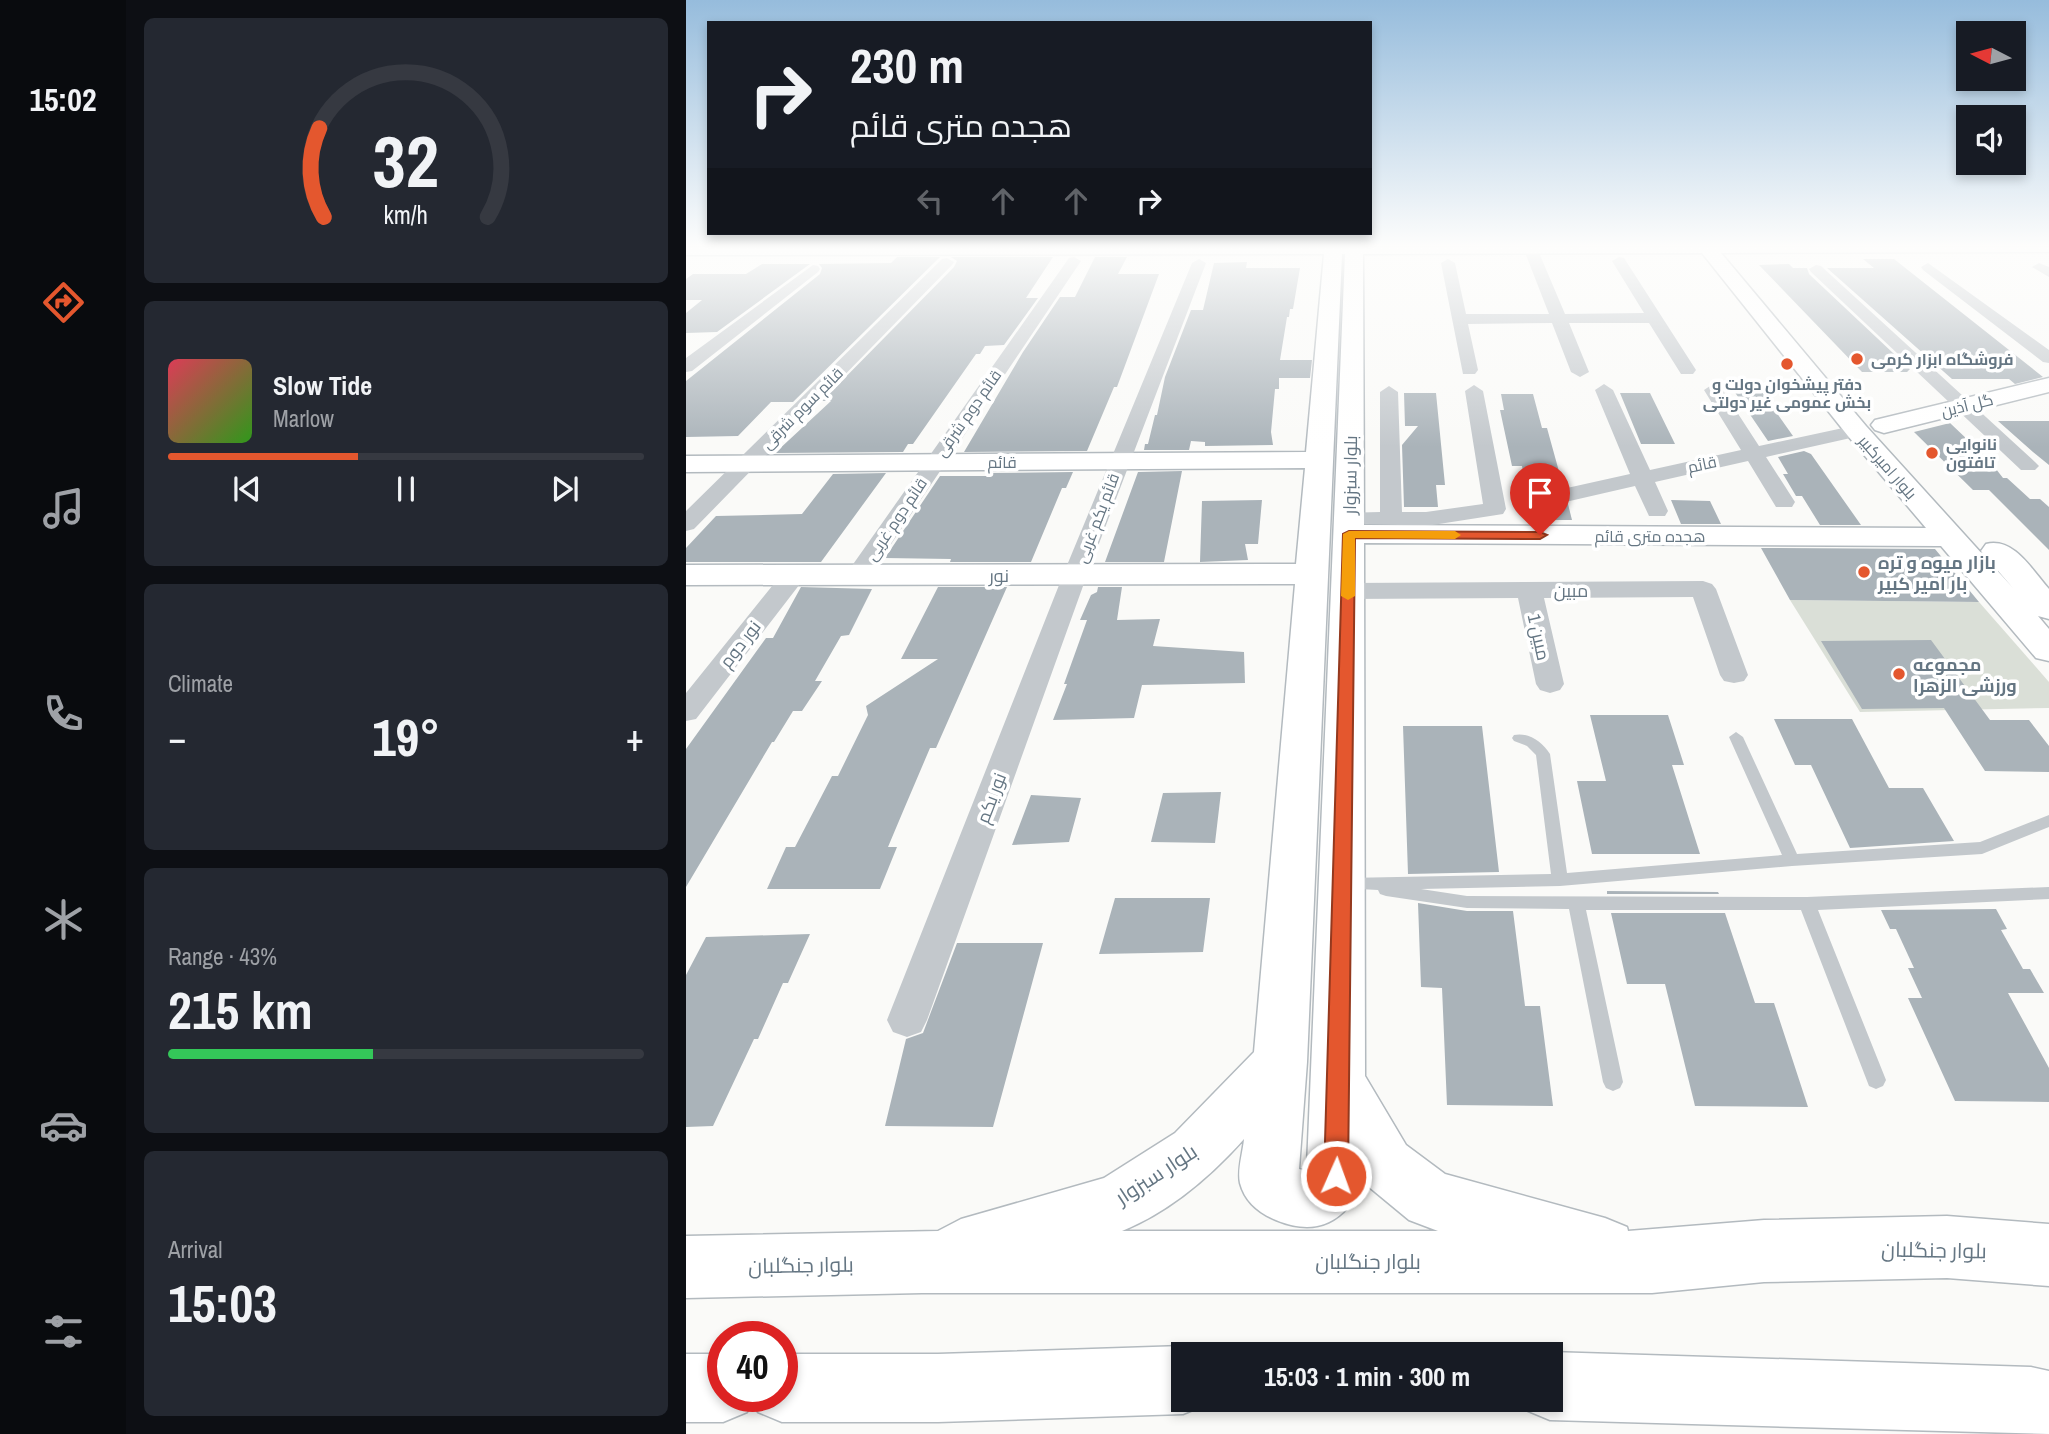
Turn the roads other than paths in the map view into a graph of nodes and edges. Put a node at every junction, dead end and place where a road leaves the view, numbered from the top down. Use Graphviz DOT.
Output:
graph roads {
  1 [pos="754,314"];
  2 [pos="896,314"];
  3 [pos="1037,314"];
  4 [pos="1178,314"];
  5 [pos="1336,314"];
  6 [pos="1344,314"];
  7 [pos="1457,314"];
  8 [pos="1555,314"];
  9 [pos="1652,314"];
  10 [pos="1767,314"];
  11 [pos="1779,314"];
  12 [pos="1865,314"];
  13 [pos="1990,314"];
  14 [pos="1557,318"];
  15 [pos="1655,318"];
  16 [pos="1458,319"];
  17 [pos="2049,358"];
  18 [pos="686,366"];
  19 [pos="1469,370"];
  20 [pos="1687,370"];
  21 [pos="1580,372"];
  22 [pos="2049,385"];
  23 [pos="1604,390"];
  24 [pos="1713,390"];
  25 [pos="1474,391"];
  26 [pos="1389,392"];
  27 [pos="1965,405"];
  28 [pos="1884,425"];
  29 [pos="1857,432"];
  30 [pos="1902,444"];
  31 [pos="1754,453"];
  32 [pos="1319,460"];
  33 [pos="1119,461"];
  34 [pos="934,463"];
  35 [pos="686,464"];
  36 [pos="747,464"];
  37 [pos="2028,466"];
  38 [pos="1642,477"];
  39 [pos="1548,499"];
  40 [pos="1784,502"];
  41 [pos="1657,511"];
  42 [pos="1391,519"];
  43 [pos="686,524"];
  44 [pos="1349,526"];
  45 [pos="1980,532"];
  46 [pos="1950,537"];
  47 [pos="1311,574"];
  48 [pos="686,575"];
  49 [pos="794,575"];
  50 [pos="858,575"];
  51 [pos="1075,575"];
  52 [pos="1529,590"];
  53 [pos="1348,591"];
  54 [pos="2049,609"];
  55 [pos="2049,650"];
  56 [pos="1734,675"];
  57 [pos="1549,684"];
  58 [pos="686,712"];
  59 [pos="1736,737"];
  60 [pos="1519,738"];
  61 [pos="2049,821"];
  62 [pos="1792,860"];
  63 [pos="1560,880"];
  64 [pos="1343,884"];
  65 [pos="2049,893"];
  66 [pos="1576,903"];
  67 [pos="1807,904"];
  68 [pos="907,1020"];
  69 [pos="1279,1062"];
  70 [pos="1876,1080"];
  71 [pos="1339,1082"];
  72 [pos="1613,1082"];
  73 [pos="2049,1255"];
  74 [pos="922,1262"];
  75 [pos="1652,1262"];
  76 [pos="686,1268"];
  77 [pos="1171,1380"];
  78 [pos="1563,1387"];
  79 [pos="686,1388"];
  80 [pos="707,1388"];
  81 [pos="798,1388"];
  82 [pos="2049,1405"];
  1 -- 18 [label="street"];
  2 -- 36 [label="street, قائم سوم شرقی"];
  3 -- 34 [label="street, قائم دوم شرقی"];
  4 -- 33 [label="street, قائم یکم غربی"];
  5 -- 32 [label="street, بلوار سبزوار"];
  6 -- 44 [label="street, بلوار سبزوار"];
  7 -- 16 [label="street"];
  8 -- 14 [label="street"];
  9 -- 15 [label="street"];
  10 -- 29 [label="street, بلوار امیرکبیر"];
  11 -- 28 [label="street, بلوار امیرکبیر"];
  12 -- 27 [label="street"];
  13 -- 17 [label="street"];
  14 -- 15 [label="street"];
  14 -- 16 [label="street"];
  14 -- 21 [label="street"];
  15 -- 20 [label="street"];
  16 -- 19 [label="street"];
  22 -- 27 [label="street, گل آذین"];
  23 -- 38 [label="street"];
  24 -- 31 [label="street"];
  25 -- 42 [label="street"];
  26 -- 42 [label="street"];
  27 -- 28 [label="street, گل آذین"];
  27 -- 37 [label="street"];
  28 -- 30 [label="street, بلوار امیرکبیر"];
  29 -- 31 [label="street, قائم"];
  29 -- 46 [label="street, بلوار امیرکبیر"];
  31 -- 38 [label="street, قائم"];
  31 -- 40 [label="street"];
  32 -- 33 [label="street, قائم"];
  32 -- 47 [label="street, بلوار سبزوار"];
  33 -- 34 [label="street, قائم"];
  33 -- 51 [label="street, قائم یکم غربی"];
  34 -- 36 [label="street, قائم"];
  34 -- 50 [label="street, قائم دوم غربی"];
  35 -- 36 [label="street, قائم"];
  36 -- 43 [label="street, قائم سوم شرقی"];
  38 -- 39 [label="street, قائم"];
  38 -- 41 [label="street"];
  42 -- 44 [label="street"];
  44 -- 46 [label="street, هجده متری قائم"];
  44 -- 53 [label="street, بلوار سبزوار"];
  45 -- 54 [label="street"];
  46 -- 55 [label="street, بلوار امیرکبیر"];
  47 -- 51 [label="street, نور"];
  47 -- 69 [label="street, بلوار سبزوار"];
  48 -- 49 [label="street, نور"];
  49 -- 50 [label="street, نور"];
  49 -- 58 [label="street, نور دوم"];
  50 -- 51 [label="street, نور"];
  51 -- 68 [label="street, نور یکم"];
  52 -- 53 [label="street, مبین"];
  52 -- 56 [label="street, مبین"];
  52 -- 57 [label="street, مبین 1"];
  53 -- 64 [label="street, بلوار سبزوار"];
  59 -- 62 [label="lane"];
  60 -- 63 [label="lane"];
  61 -- 62 [label="lane"];
  62 -- 63 [label="lane"];
  63 -- 64 [label="lane"];
  64 -- 66 [label="lane"];
  64 -- 71 [label="street, بلوار سبزوار"];
  65 -- 67 [label="lane"];
  66 -- 67 [label="lane"];
  66 -- 72 [label="lane"];
  67 -- 70 [label="lane"];
  69 -- 71 [label="street, بلوار سبزوار"];
  69 -- 74 [label="street, بلوار سبزوار"];
  71 -- 75 [label="street"];
  73 -- 75 [label="street, بلوار جنگلبان"];
  74 -- 75 [label="street, بلوار جنگلبان"];
  74 -- 76 [label="street, بلوار جنگلبان"];
  77 -- 81 [label="street"];
  78 -- 82 [label="street"];
  79 -- 80 [label="street"];
}
